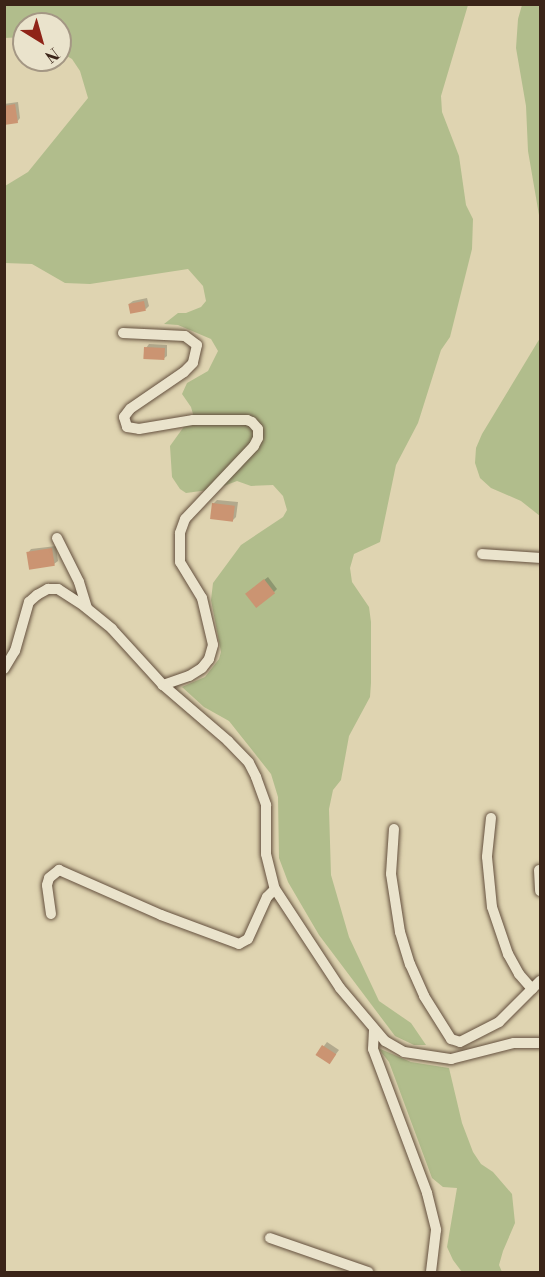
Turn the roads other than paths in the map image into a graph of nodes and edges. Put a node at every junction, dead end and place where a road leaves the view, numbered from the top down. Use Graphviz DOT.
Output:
graph roads {
  1 [pos="123,333"];
  2 [pos="57,538"];
  3 [pos="482,554"];
  4 [pos="540,558"];
  5 [pos="87,608"];
  6 [pos="4,669"];
  7 [pos="164,685"];
  8 [pos="491,818"];
  9 [pos="394,830"];
  10 [pos="539,870"];
  11 [pos="274,889"];
  12 [pos="540,891"];
  13 [pos="51,914"];
  14 [pos="536,985"];
  15 [pos="374,1029"];
  16 [pos="476,1036"];
  17 [pos="540,1042"];
  18 [pos="482,1052"];
  19 [pos="270,1238"];
  20 [pos="368,1272"];
  21 [pos="431,1272"];
  1 -- 7 [label="street"];
  2 -- 5 [label="street"];
  3 -- 4 [label="street"];
  5 -- 6 [label="street"];
  5 -- 7 [label="street"];
  7 -- 11 [label="street"];
  8 -- 14 [label="street"];
  9 -- 16 [label="street"];
  10 -- 12 [label="street"];
  11 -- 13 [label="street"];
  11 -- 15 [label="street"];
  14 -- 16 [label="street"];
  15 -- 18 [label="street"];
  15 -- 21 [label="street"];
  16 -- 18 [label="street"];
  17 -- 18 [label="street"];
  19 -- 20 [label="street"];
}
